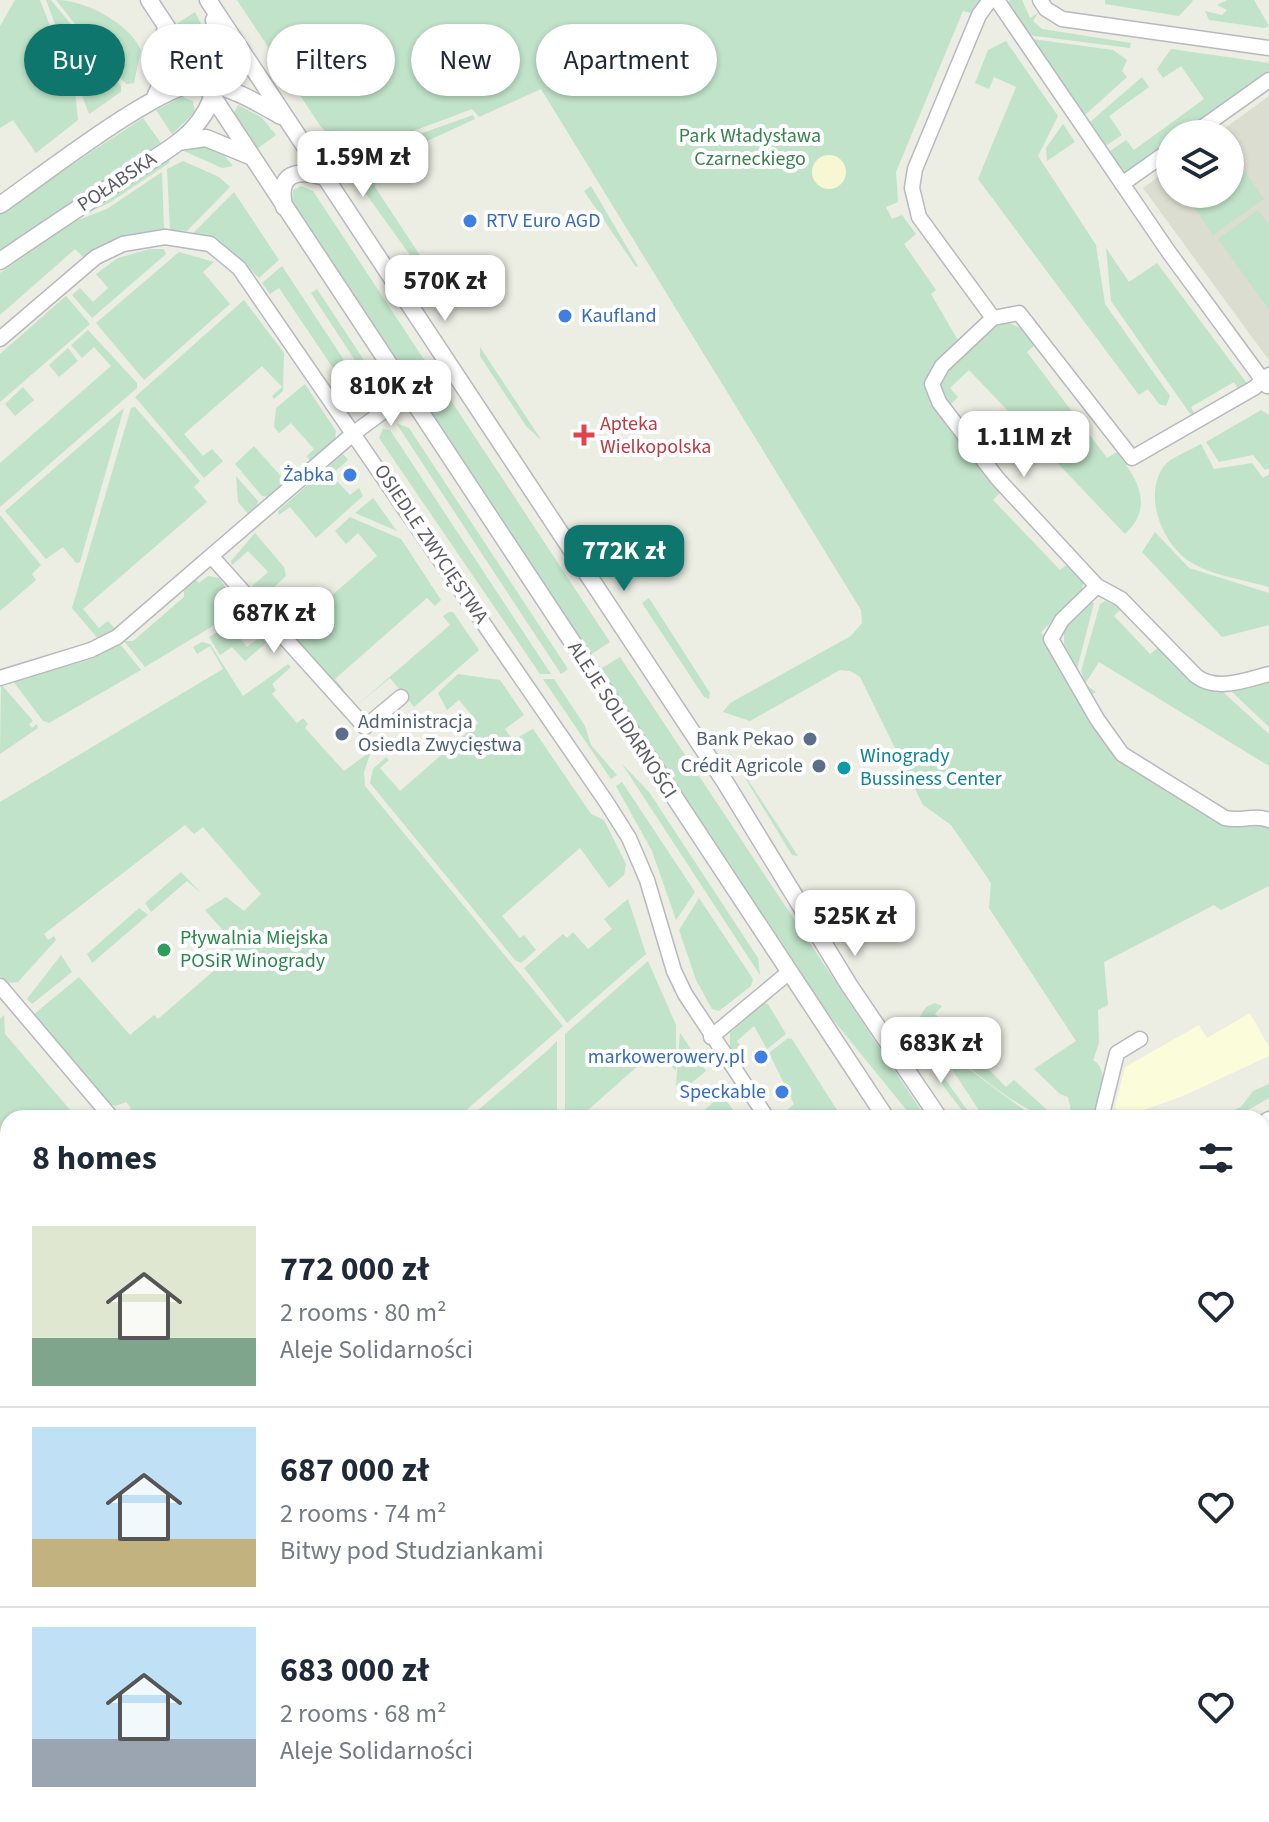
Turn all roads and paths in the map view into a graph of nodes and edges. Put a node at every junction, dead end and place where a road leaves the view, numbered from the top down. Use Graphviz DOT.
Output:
graph roads {
  1 [pos="149,0"];
  2 [pos="207,0"];
  3 [pos="990,0"];
  4 [pos="997,0"];
  5 [pos="1040,0"];
  6 [pos="164,24"];
  7 [pos="214,24"];
  8 [pos="1269,48"];
  9 [pos="1269,80"];
  10 [pos="155,96"];
  11 [pos="161,96"];
  12 [pos="206,96"];
  13 [pos="214,96"];
  14 [pos="229,96"];
  15 [pos="150,102"];
  16 [pos="285,118"];
  17 [pos="1213,120"];
  18 [pos="177,142"];
  19 [pos="250,156"];
  20 [pos="1156,160"];
  21 [pos="325,177"];
  22 [pos="1122,184"];
  23 [pos="0,205"];
  24 [pos="284,208"];
  25 [pos="0,261"];
  26 [pos="993,318"];
  27 [pos="0,339"];
  28 [pos="1267,382"];
  29 [pos="407,394"];
  30 [pos="354,433"];
  31 [pos="212,557"];
  32 [pos="1097,586"];
  33 [pos="1269,674"];
  34 [pos="0,678"];
  35 [pos="401,697"];
  36 [pos="1269,820"];
  37 [pos="788,973"];
  38 [pos="0,986"];
  39 [pos="711,1037"];
  40 [pos="1140,1039"];
  41 [pos="111,1110"];
  42 [pos="761,1110"];
  43 [pos="881,1110"];
  44 [pos="934,1110"];
  45 [pos="1103,1110"];
  1 -- 6 [label="street, ALEJE SOLIDARNOŚCI"];
  2 -- 7 [label="street, POŁABSKA"];
  2 -- 16 [label="street"];
  3 -- 26 [label="street"];
  4 -- 22 [label="street"];
  5 -- 8 [label="street"];
  9 -- 17 [label="street"];
  10 -- 15 [label="street"];
  11 -- 15 [label="street"];
  12 -- 18 [label="street, POŁABSKA"];
  13 -- 19 [label="street, ALEJE SOLIDARNOŚCI"];
  14 -- 16 [label="street"];
  15 -- 23 [label="street"];
  16 -- 21 [label="street"];
  18 -- 19 [label="street"];
  18 -- 25 [label="street, POŁABSKA"];
  19 -- 24 [label="street, ALEJE SOLIDARNOŚCI"];
  20 -- 22 [label="street"];
  21 -- 24 [label="street"];
  21 -- 44 [label="street"];
  22 -- 28 [label="street"];
  24 -- 29 [label="street, ALEJE SOLIDARNOŚCI"];
  26 -- 28 [label="street"];
  26 -- 32 [label="street"];
  27 -- 30 [label="street, OSIEDLE ZWYCIĘSTWA"];
  29 -- 30 [label="street"];
  29 -- 37 [label="street, ALEJE SOLIDARNOŚCI"];
  30 -- 31 [label="street"];
  30 -- 39 [label="street, OSIEDLE ZWYCIĘSTWA"];
  31 -- 34 [label="street"];
  31 -- 35 [label="street"];
  32 -- 33 [label="street"];
  32 -- 36 [label="street"];
  37 -- 39 [label="street"];
  37 -- 43 [label="street, ALEJE SOLIDARNOŚCI"];
  38 -- 41 [label="street"];
  39 -- 42 [label="street, OSIEDLE ZWYCIĘSTWA"];
  40 -- 45 [label="street"];
}
